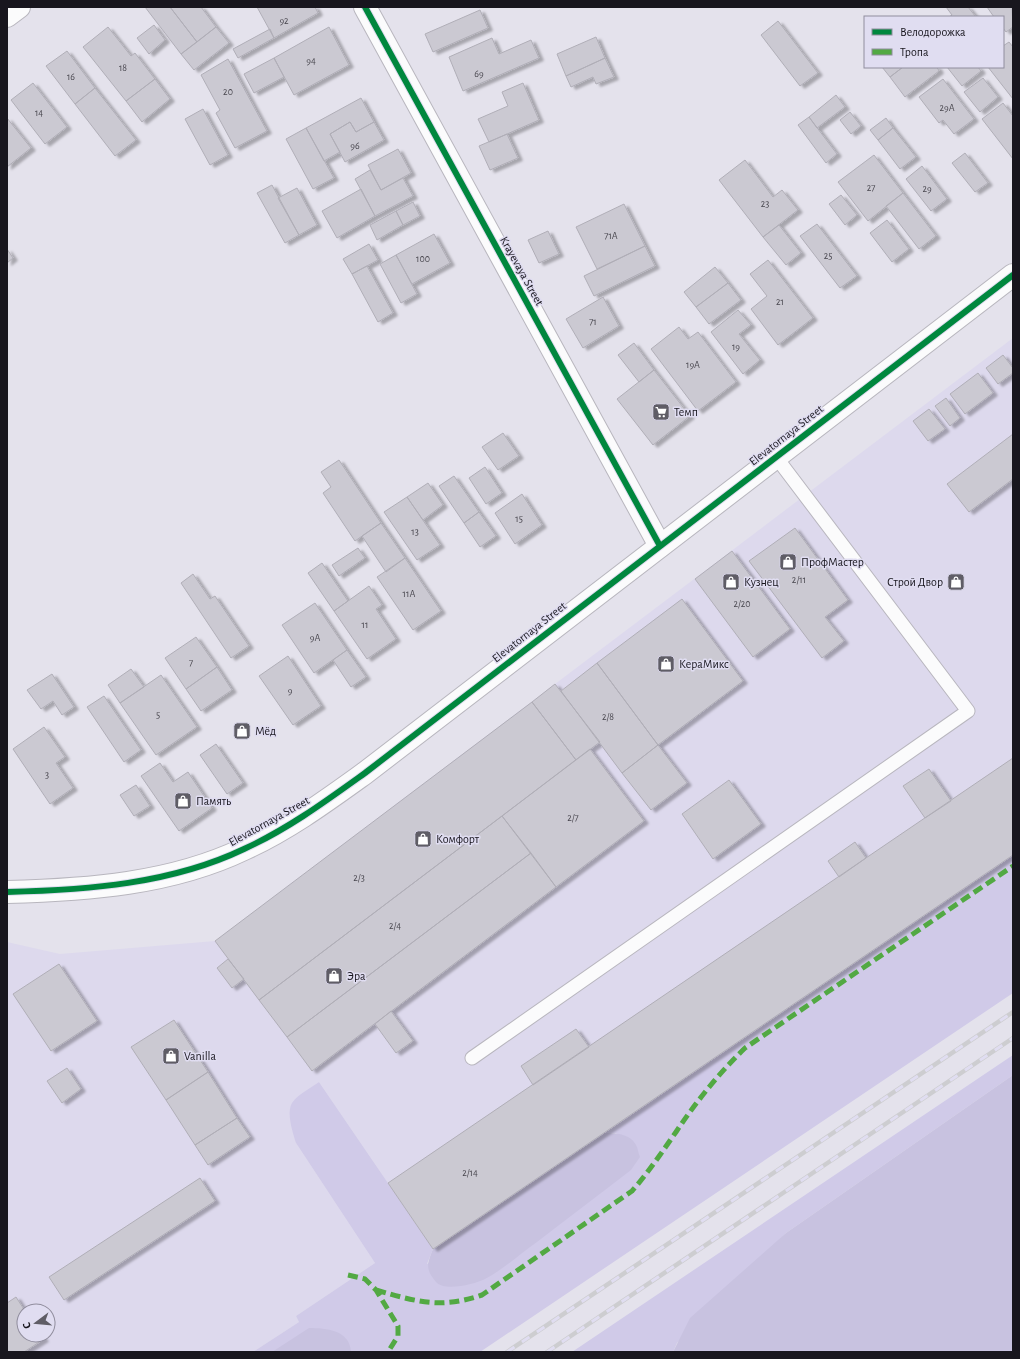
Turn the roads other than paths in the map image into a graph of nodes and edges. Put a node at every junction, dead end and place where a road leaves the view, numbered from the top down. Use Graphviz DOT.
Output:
graph roads {
  1 [pos="19,7"];
  2 [pos="364,7"];
  3 [pos="7,16"];
  4 [pos="1013,275"];
  5 [pos="776,457"];
  6 [pos="660,546"];
  7 [pos="7,892"];
  8 [pos="472,1058"];
  1 -- 3 [label="street"];
  2 -- 6 [label="street, Krayevaya Street"];
  4 -- 5 [label="street, Elevatornaya Street"];
  5 -- 6 [label="street, Elevatornaya Street"];
  5 -- 8 [label="lane"];
  6 -- 7 [label="street, Elevatornaya Street"];
}
